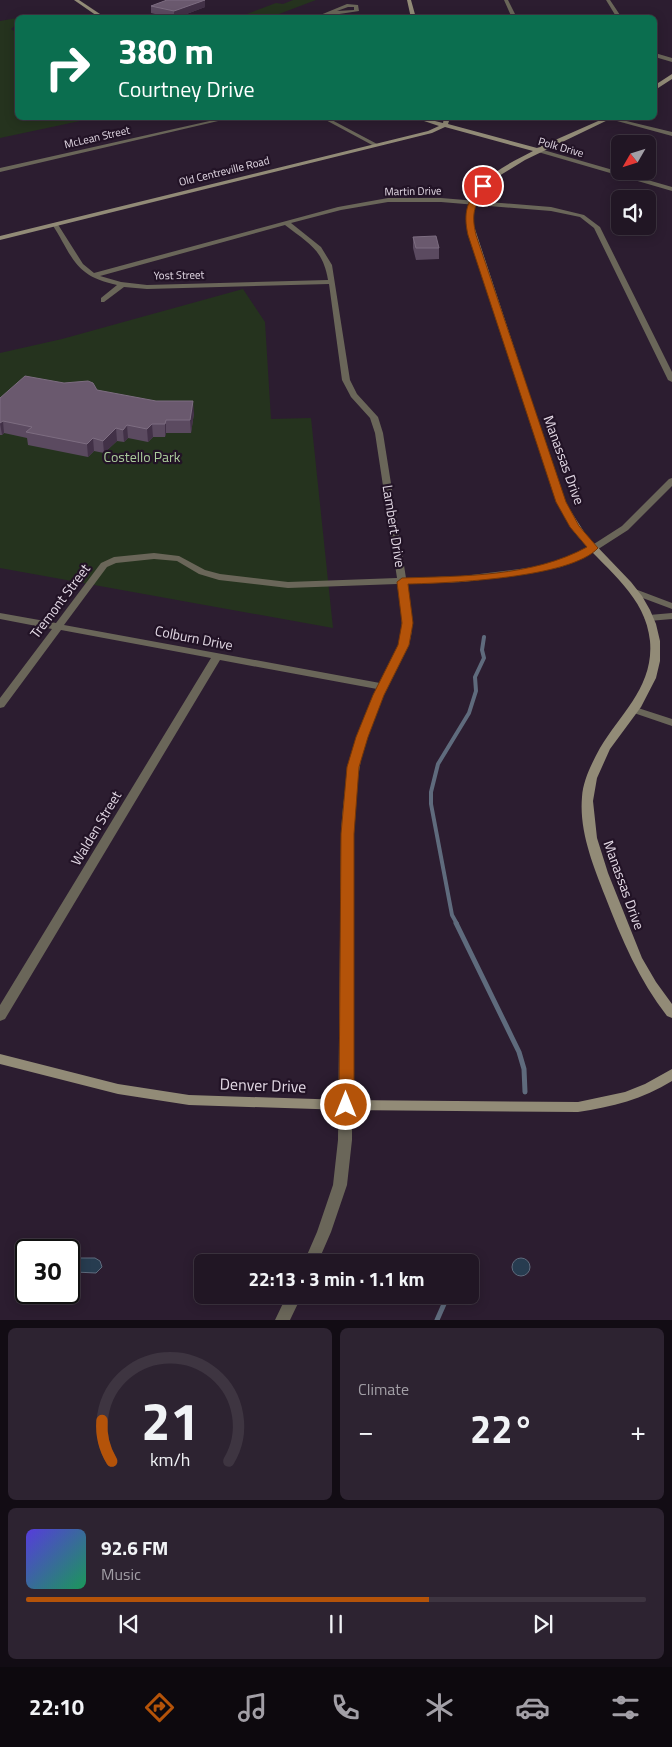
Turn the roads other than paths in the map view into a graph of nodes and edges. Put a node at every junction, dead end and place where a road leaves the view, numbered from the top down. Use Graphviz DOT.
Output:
graph roads {
  1 [pos="76,0"];
  2 [pos="409,0"];
  3 [pos="506,0"];
  4 [pos="608,0"];
  5 [pos="327,13"];
  6 [pos="99,15"];
  7 [pos="322,15"];
  8 [pos="413,15"];
  9 [pos="514,15"];
  10 [pos="618,15"];
  11 [pos="657,56"];
  12 [pos="672,60"];
  13 [pos="672,76"];
  14 [pos="657,87"];
  15 [pos="219,120"];
  16 [pos="329,120"];
  17 [pos="426,120"];
  18 [pos="446,120"];
  19 [pos="605,120"];
  20 [pos="617,120"];
  21 [pos="445,125"];
  22 [pos="672,134"];
  23 [pos="376,145"];
  24 [pos="540,151"];
  25 [pos="0,170"];
  26 [pos="672,189"];
  27 [pos="472,202"];
  28 [pos="287,223"];
  29 [pos="55,224"];
  30 [pos="0,238"];
  31 [pos="94,275"];
  32 [pos="331,282"];
  33 [pos="123,284"];
  34 [pos="104,300"];
  35 [pos="672,380"];
  36 [pos="672,481"];
  37 [pos="593,548"];
  38 [pos="402,582"];
  39 [pos="635,592"];
  40 [pos="672,606"];
  41 [pos="0,616"];
  42 [pos="672,616"];
  43 [pos="649,618"];
  44 [pos="58,627"];
  45 [pos="218,657"];
  46 [pos="383,688"];
  47 [pos="0,705"];
  48 [pos="635,710"];
  49 [pos="672,724"];
  50 [pos="672,1013"];
  51 [pos="0,1016"];
  52 [pos="0,1059"];
  53 [pos="672,1074"];
  54 [pos="346,1105"];
  55 [pos="314,1254"];
  56 [pos="290,1304"];
  57 [pos="282,1320"];
  1 -- 6 [label="main road"];
  2 -- 8 [label="main road"];
  3 -- 9 [label="street"];
  4 -- 10 [label="street"];
  5 -- 5 [label="street"];
  5 -- 7 [label="street"];
  11 -- 12 [label="street"];
  13 -- 14 [label="main road"];
  15 -- 25 [label="street, McLean Street"];
  16 -- 23 [label="street"];
  17 -- 21 [label="main road, Polk Drive"];
  18 -- 21 [label="main road"];
  19 -- 24 [label="main road"];
  20 -- 22 [label="street"];
  21 -- 23 [label="main road, Old Centreville Road"];
  21 -- 24 [label="main road, Polk Drive"];
  23 -- 29 [label="main road, Old Centreville Road"];
  24 -- 26 [label="street, Polk Drive"];
  24 -- 27 [label="main road"];
  27 -- 28 [label="street, Martin Drive"];
  27 -- 35 [label="street, Martin Drive"];
  27 -- 37 [label="main road, Manassas Drive"];
  28 -- 31 [label="street, Martin Drive"];
  28 -- 32 [label="street, Lambert Drive"];
  29 -- 30 [label="main road, Old Centreville Road"];
  29 -- 31 [label="street, Yost Street"];
  31 -- 33 [label="street, Yost Street"];
  32 -- 33 [label="street, Yost Street"];
  32 -- 38 [label="street, Lambert Drive"];
  33 -- 34 [label="street"];
  36 -- 37 [label="street, Tremont Street"];
  37 -- 38 [label="street, Tremont Street"];
  37 -- 39 [label="main road, Manassas Drive"];
  38 -- 44 [label="street, Tremont Street"];
  38 -- 46 [label="street, Lambert Drive"];
  39 -- 40 [label="street"];
  39 -- 43 [label="main road, Manassas Drive"];
  41 -- 44 [label="street, Colburn Drive"];
  42 -- 43 [label="street"];
  43 -- 48 [label="main road, Manassas Drive"];
  44 -- 45 [label="street, Colburn Drive"];
  44 -- 47 [label="street, Tremont Street"];
  45 -- 46 [label="street, Colburn Drive"];
  45 -- 51 [label="street, Walden Street"];
  46 -- 54 [label="street, Lambert Drive"];
  48 -- 49 [label="street"];
  48 -- 50 [label="main road, Manassas Drive"];
  52 -- 54 [label="main road, Denver Drive"];
  53 -- 54 [label="main road, Denver Drive"];
  54 -- 55 [label="street, Lambert Drive"];
  56 -- 57 [label="street"];
}
